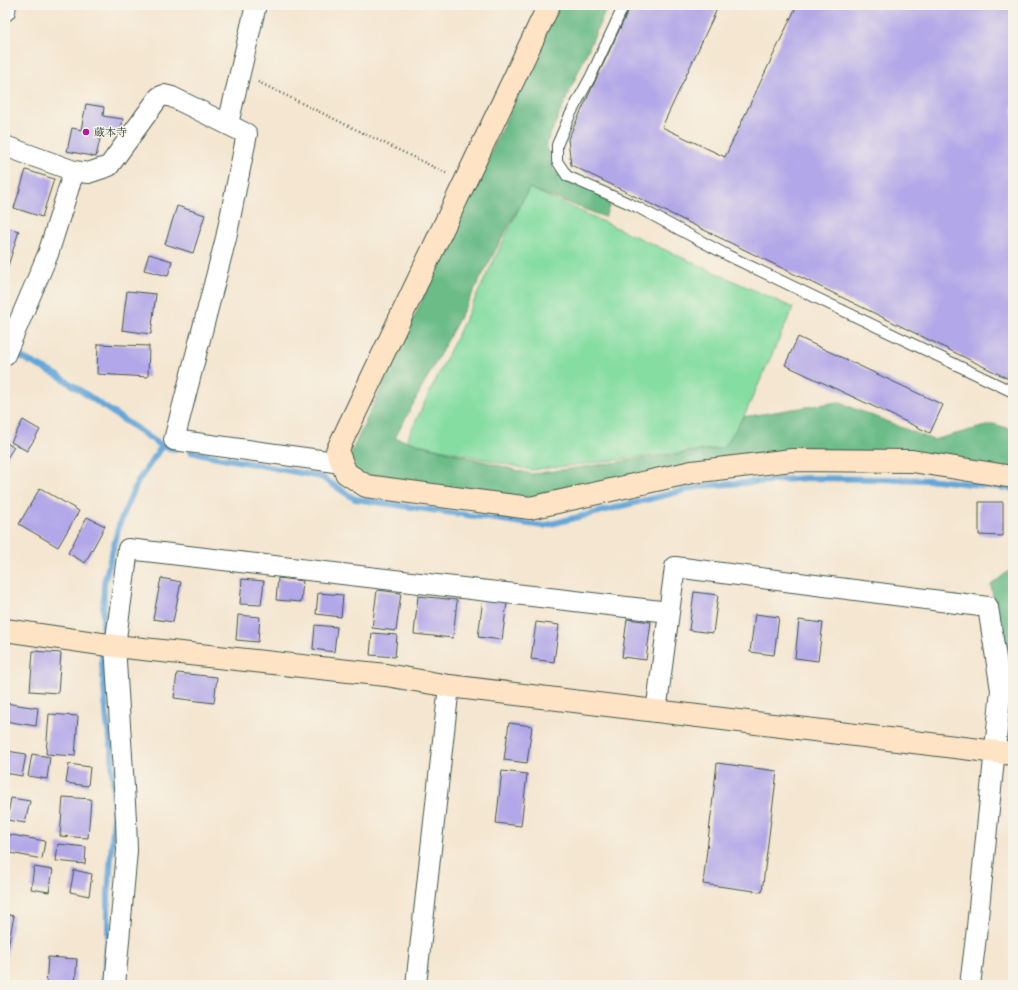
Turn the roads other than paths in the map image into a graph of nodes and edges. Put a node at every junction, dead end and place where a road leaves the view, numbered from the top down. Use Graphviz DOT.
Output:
graph roads {
  1 [pos="6,5"];
  2 [pos="256,5"];
  3 [pos="549,5"];
  4 [pos="624,5"];
  5 [pos="5,11"];
  6 [pos="228,124"];
  7 [pos="5,146"];
  8 [pos="74,171"];
  9 [pos="5,355"];
  10 [pos="1013,392"];
  11 [pos="342,464"];
  12 [pos="1013,477"];
  13 [pos="669,612"];
  14 [pos="5,630"];
  15 [pos="115,646"];
  16 [pos="449,686"];
  17 [pos="656,712"];
  18 [pos="1004,753"];
  19 [pos="115,985"];
  20 [pos="416,985"];
  21 [pos="970,985"];
  1 -- 5 [label="street"];
  2 -- 6 [label="street"];
  3 -- 11 [label="street"];
  4 -- 10 [label="lane"];
  6 -- 8 [label="street"];
  6 -- 11 [label="street"];
  7 -- 8 [label="street"];
  8 -- 9 [label="street"];
  11 -- 12 [label="street"];
  13 -- 15 [label="street"];
  13 -- 17 [label="street"];
  13 -- 18 [label="street"];
  14 -- 15 [label="street"];
  15 -- 16 [label="street"];
  15 -- 19 [label="street"];
  16 -- 17 [label="street"];
  16 -- 20 [label="street"];
  17 -- 18 [label="street"];
  18 -- 21 [label="street"];
}
